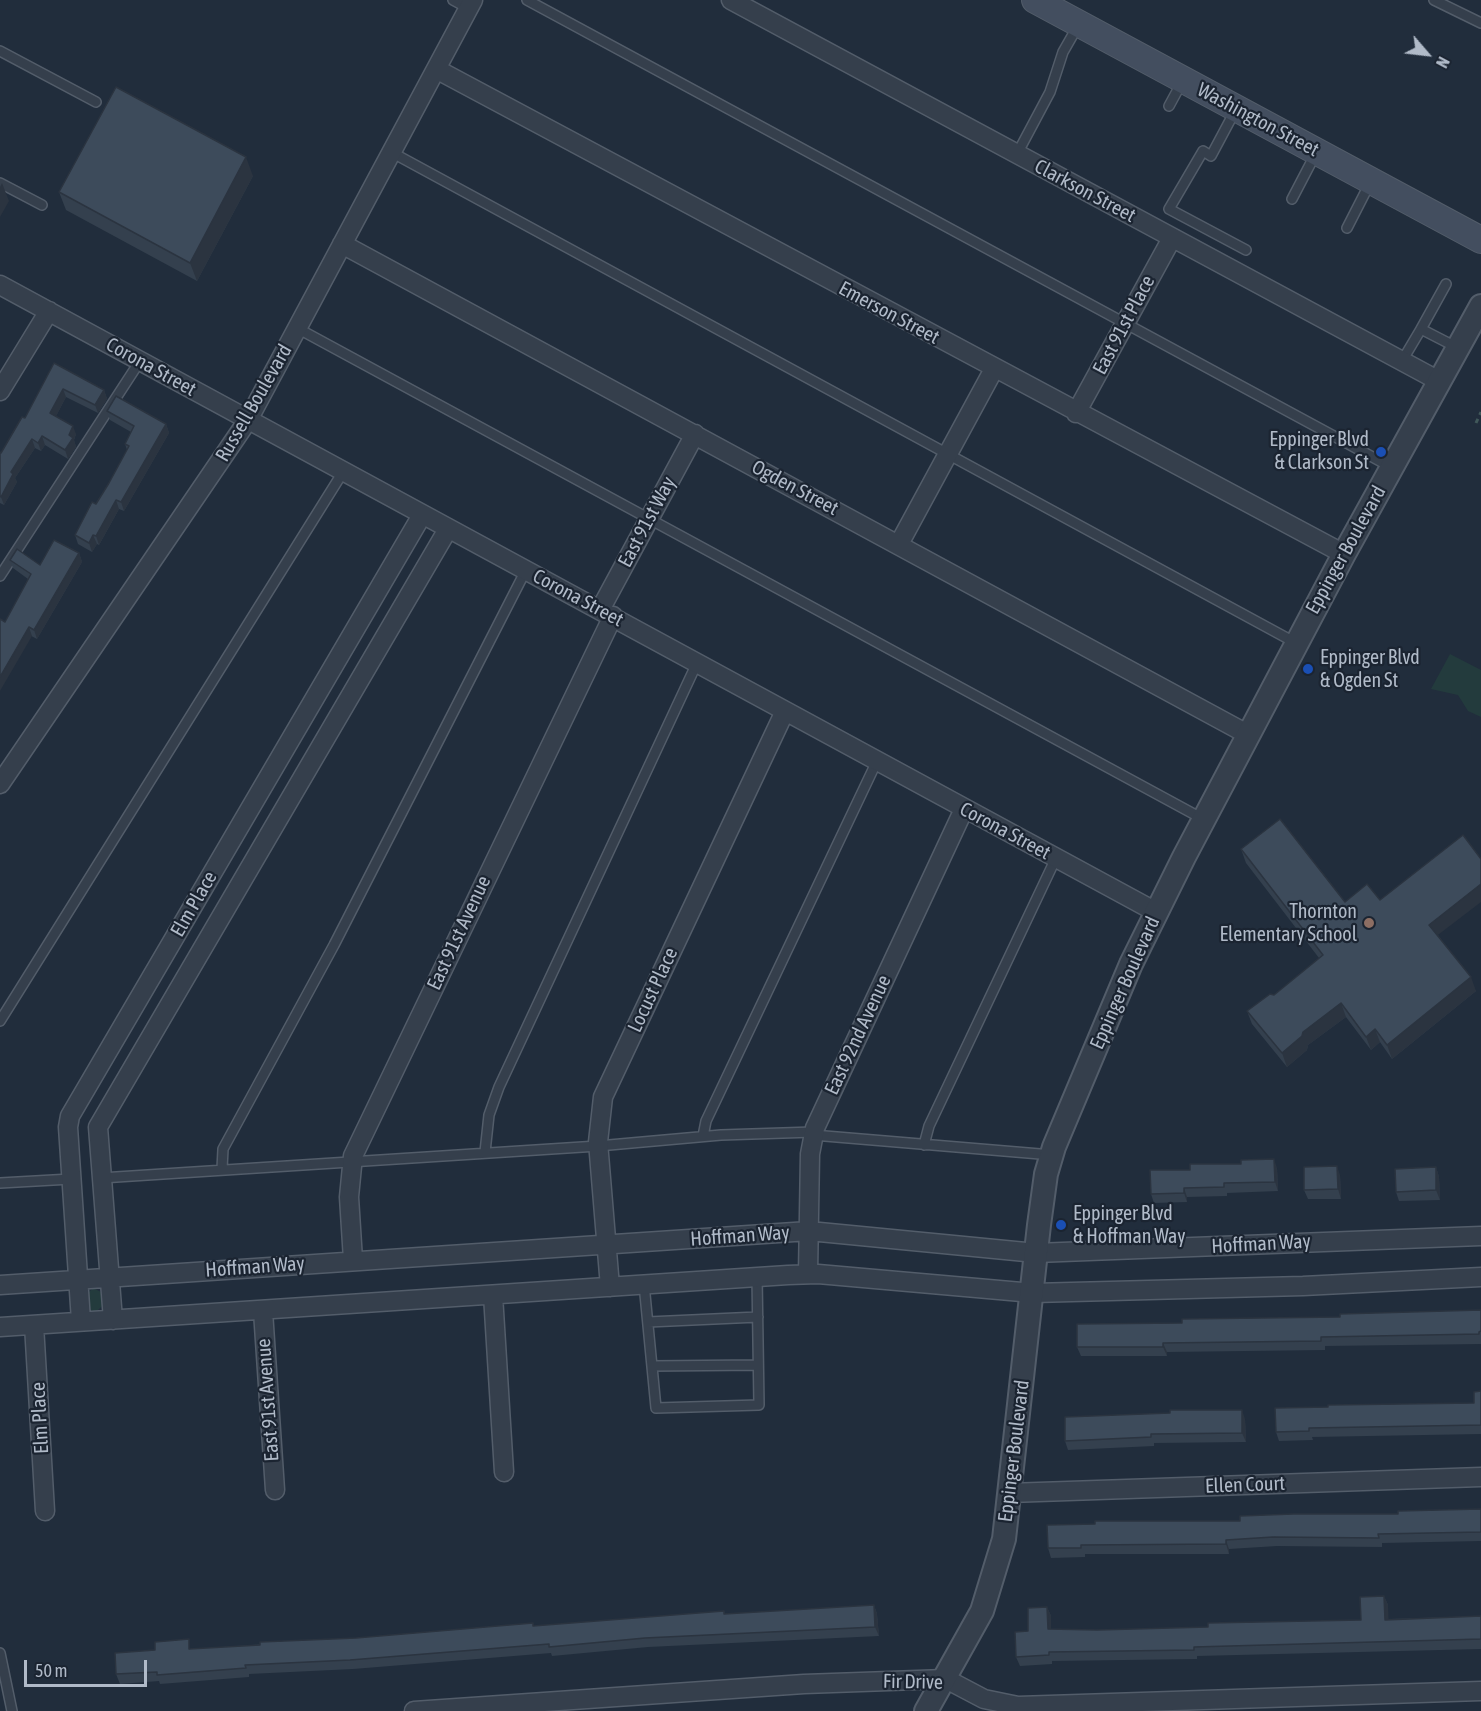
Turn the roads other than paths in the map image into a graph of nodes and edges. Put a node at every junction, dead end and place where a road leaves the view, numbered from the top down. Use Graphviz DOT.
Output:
graph roads {
  1 [pos="527,0"];
  2 [pos="731,0"];
  3 [pos="1035,0"];
  4 [pos="1434,0"];
  5 [pos="464,3"];
  6 [pos="1481,23"];
  7 [pos="1079,24"];
  8 [pos="0,51"];
  9 [pos="436,69"];
  10 [pos="1183,80"];
  11 [pos="96,102"];
  12 [pos="1169,106"];
  13 [pos="1237,109"];
  14 [pos="391,152"];
  15 [pos="1317,152"];
  16 [pos="1017,154"];
  17 [pos="1371,181"];
  18 [pos="0,183"];
  19 [pos="1292,199"];
  20 [pos="42,205"];
  21 [pos="1347,228"];
  22 [pos="1172,238"];
  23 [pos="1481,240"];
  24 [pos="342,243"];
  25 [pos="1246,250"];
  26 [pos="1446,284"];
  27 [pos="0,285"];
  28 [pos="1481,306"];
  29 [pos="49,311"];
  30 [pos="1125,323"];
  31 [pos="297,328"];
  32 [pos="1421,329"];
  33 [pos="1458,348"];
  34 [pos="140,361"];
  35 [pos="1402,361"];
  36 [pos="994,369"];
  37 [pos="1439,381"];
  38 [pos="0,391"];
  39 [pos="1076,413"];
  40 [pos="248,420"];
  41 [pos="694,434"];
  42 [pos="947,455"];
  43 [pos="1391,468"];
  44 [pos="343,472"];
  45 [pos="422,515"];
  46 [pos="649,519"];
  47 [pos="448,529"];
  48 [pos="899,544"];
  49 [pos="1344,554"];
  50 [pos="526,570"];
  51 [pos="0,576"];
  52 [pos="606,613"];
  53 [pos="1296,643"];
  54 [pos="697,663"];
  55 [pos="785,711"];
  56 [pos="1247,734"];
  57 [pos="877,761"];
  58 [pos="0,784"];
  59 [pos="964,809"];
  60 [pos="1203,819"];
  61 [pos="1056,858"];
  62 [pos="1156,912"];
  63 [pos="0,1021"];
  64 [pos="813,1133"];
  65 [pos="703,1136"];
  66 [pos="924,1145"];
  67 [pos="598,1146"];
  68 [pos="485,1152"];
  69 [pos="1052,1155"];
  70 [pos="351,1162"];
  71 [pos="222,1169"];
  72 [pos="101,1178"];
  73 [pos="71,1179"];
  74 [pos="0,1183"];
  75 [pos="809,1232"];
  76 [pos="1481,1236"];
  77 [pos="608,1245"];
  78 [pos="1036,1253"];
  79 [pos="353,1260"];
  80 [pos="808,1274"];
  81 [pos="757,1276"];
  82 [pos="1481,1277"];
  83 [pos="110,1278"];
  84 [pos="78,1280"];
  85 [pos="644,1284"];
  86 [pos="0,1285"];
  87 [pos="610,1287"];
  88 [pos="1033,1293"];
  89 [pos="493,1294"];
  90 [pos="263,1311"];
  91 [pos="758,1317"];
  92 [pos="113,1320"];
  93 [pos="81,1321"];
  94 [pos="648,1322"];
  95 [pos="34,1325"];
  96 [pos="0,1327"];
  97 [pos="758,1365"];
  98 [pos="652,1366"];
  99 [pos="504,1472"];
  100 [pos="1481,1476"];
  101 [pos="275,1490"];
  102 [pos="1009,1493"];
  103 [pos="45,1511"];
  104 [pos="0,1653"];
  105 [pos="946,1679"];
  106 [pos="1481,1691"];
  107 [pos="12,1711"];
  108 [pos="414,1711"];
  109 [pos="926,1711"];
  1 -- 30 [label="lane"];
  2 -- 16 [label="street, Clarkson Street"];
  3 -- 7 [label="main road, Washington Street"];
  4 -- 6 [label="lane"];
  5 -- 9 [label="street, Russell Boulevard"];
  7 -- 10 [label="main road, Washington Street"];
  7 -- 16 [label="lane"];
  8 -- 11 [label="lane"];
  9 -- 14 [label="street, Russell Boulevard"];
  9 -- 36 [label="street, Emerson Street"];
  10 -- 12 [label="lane"];
  10 -- 13 [label="main road, Washington Street"];
  13 -- 15 [label="main road, Washington Street"];
  13 -- 25 [label="lane"];
  14 -- 24 [label="street, Russell Boulevard"];
  14 -- 42 [label="lane"];
  15 -- 17 [label="main road, Washington Street"];
  15 -- 19 [label="lane"];
  16 -- 22 [label="street, Clarkson Street"];
  17 -- 21 [label="lane"];
  17 -- 23 [label="main road, Washington Street"];
  18 -- 20 [label="lane"];
  22 -- 30 [label="street, East 91st Place"];
  22 -- 35 [label="street, Clarkson Street"];
  24 -- 31 [label="street, Russell Boulevard"];
  24 -- 41 [label="street, Ogden Street"];
  26 -- 32 [label="lane"];
  27 -- 29 [label="street, Corona Street"];
  28 -- 33 [label="street, Eppinger Boulevard"];
  29 -- 34 [label="street, Corona Street"];
  29 -- 38 [label="street"];
  30 -- 39 [label="street, East 91st Place"];
  30 -- 43 [label="lane"];
  31 -- 40 [label="street, Russell Boulevard"];
  31 -- 46 [label="lane"];
  32 -- 33 [label="lane"];
  32 -- 35 [label="lane"];
  33 -- 37 [label="street, Eppinger Boulevard"];
  34 -- 40 [label="street, Corona Street"];
  34 -- 51 [label="lane"];
  35 -- 37 [label="street, Clarkson Street"];
  36 -- 39 [label="street, Emerson Street"];
  36 -- 42 [label="street"];
  37 -- 43 [label="street, Eppinger Boulevard"];
  39 -- 49 [label="street, Emerson Street"];
  40 -- 44 [label="street, Corona Street"];
  40 -- 58 [label="street, Russell Boulevard"];
  41 -- 46 [label="street, East 91st Way"];
  41 -- 48 [label="street, Ogden Street"];
  42 -- 48 [label="street"];
  42 -- 53 [label="lane"];
  43 -- 49 [label="street, Eppinger Boulevard"];
  44 -- 45 [label="street, Corona Street"];
  44 -- 63 [label="lane"];
  45 -- 47 [label="street, Corona Street"];
  45 -- 73 [label="street, Elm Place"];
  46 -- 52 [label="street, East 91st Way"];
  46 -- 60 [label="lane"];
  47 -- 50 [label="street, Corona Street"];
  47 -- 72 [label="street, Elm Place"];
  48 -- 56 [label="street, Ogden Street"];
  49 -- 53 [label="street, Eppinger Boulevard"];
  50 -- 52 [label="street, Corona Street"];
  50 -- 71 [label="lane"];
  52 -- 54 [label="street, Corona Street"];
  52 -- 70 [label="street, East 91st Avenue"];
  53 -- 56 [label="street, Eppinger Boulevard"];
  54 -- 55 [label="street, Corona Street"];
  54 -- 68 [label="lane"];
  55 -- 57 [label="street, Corona Street"];
  55 -- 67 [label="street, Locust Place"];
  56 -- 60 [label="street, Eppinger Boulevard"];
  57 -- 59 [label="street, Corona Street"];
  57 -- 65 [label="lane"];
  59 -- 61 [label="street, Corona Street"];
  59 -- 64 [label="street, East 92nd Avenue"];
  60 -- 62 [label="street, Eppinger Boulevard"];
  61 -- 62 [label="street, Corona Street"];
  61 -- 66 [label="lane"];
  62 -- 69 [label="street, Eppinger Boulevard"];
  64 -- 65 [label="lane"];
  64 -- 66 [label="lane"];
  64 -- 75 [label="street, East 92nd Avenue"];
  65 -- 67 [label="lane"];
  66 -- 69 [label="lane"];
  67 -- 68 [label="lane"];
  67 -- 77 [label="street, Locust Place"];
  68 -- 70 [label="lane"];
  69 -- 78 [label="street, Eppinger Boulevard"];
  70 -- 71 [label="lane"];
  70 -- 79 [label="street, East 91st Avenue"];
  71 -- 72 [label="lane"];
  72 -- 83 [label="street, Elm Place"];
  73 -- 74 [label="lane"];
  73 -- 84 [label="street, Elm Place"];
  75 -- 77 [label="street, Hoffman Way"];
  75 -- 78 [label="street, Hoffman Way"];
  75 -- 80 [label="street, East 92nd Avenue"];
  76 -- 78 [label="street, Hoffman Way"];
  77 -- 79 [label="street, Hoffman Way"];
  77 -- 87 [label="street, Locust Place"];
  78 -- 88 [label="street, Eppinger Boulevard"];
  79 -- 83 [label="street, Hoffman Way"];
  80 -- 81 [label="street"];
  80 -- 88 [label="street"];
  81 -- 85 [label="street"];
  81 -- 91 [label="lane"];
  82 -- 88 [label="street"];
  83 -- 84 [label="street, Hoffman Way"];
  83 -- 92 [label="street, Elm Place"];
  84 -- 86 [label="street, Hoffman Way"];
  84 -- 93 [label="street, Elm Place"];
  85 -- 87 [label="street"];
  85 -- 94 [label="lane"];
  87 -- 89 [label="street"];
  88 -- 102 [label="street, Eppinger Boulevard"];
  89 -- 90 [label="street"];
  89 -- 99 [label="street"];
  90 -- 92 [label="street"];
  90 -- 101 [label="street, East 91st Avenue"];
  91 -- 94 [label="lane"];
  91 -- 97 [label="lane"];
  92 -- 93 [label="street"];
  93 -- 95 [label="street"];
  94 -- 98 [label="lane"];
  95 -- 96 [label="street"];
  95 -- 103 [label="street, Elm Place"];
  97 -- 98 [label="lane"];
  97 -- 98 [label="lane"];
  100 -- 102 [label="street, Ellen Court"];
  102 -- 105 [label="street, Eppinger Boulevard"];
  104 -- 107 [label="lane"];
  105 -- 106 [label="street, Fir Drive"];
  105 -- 108 [label="street, Fir Drive"];
  105 -- 109 [label="street, Eppinger Boulevard"];
}
